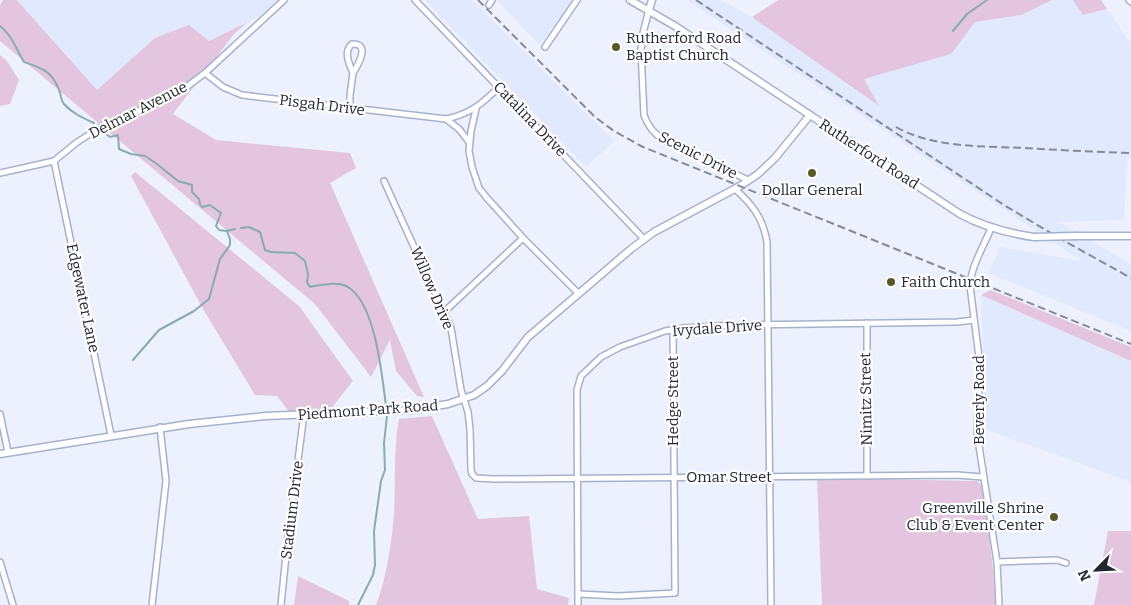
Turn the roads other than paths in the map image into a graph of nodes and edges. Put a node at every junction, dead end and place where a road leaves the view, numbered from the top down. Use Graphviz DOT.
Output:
graph roads {
  1 [pos="284,0"];
  2 [pos="415,0"];
  3 [pos="577,0"];
  4 [pos="630,0"];
  5 [pos="652,0"];
  6 [pos="649,10"];
  7 [pos="545,47"];
  8 [pos="205,73"];
  9 [pos="352,73"];
  10 [pos="499,87"];
  11 [pos="350,108"];
  12 [pos="476,109"];
  13 [pos="810,115"];
  14 [pos="446,119"];
  15 [pos="469,142"];
  16 [pos="54,161"];
  17 [pos="0,173"];
  18 [pos="748,180"];
  19 [pos="384,181"];
  20 [pos="735,189"];
  21 [pos="991,228"];
  22 [pos="1131,236"];
  23 [pos="523,238"];
  24 [pos="644,239"];
  25 [pos="578,294"];
  26 [pos="444,312"];
  27 [pos="974,320"];
  28 [pos="866,323"];
  29 [pos="768,324"];
  30 [pos="673,330"];
  31 [pos="465,399"];
  32 [pos="0,414"];
  33 [pos="304,414"];
  34 [pos="160,427"];
  35 [pos="111,435"];
  36 [pos="8,452"];
  37 [pos="0,454"];
  38 [pos="867,476"];
  39 [pos="983,476"];
  40 [pos="673,477"];
  41 [pos="770,477"];
  42 [pos="476,478"];
  43 [pos="578,478"];
  44 [pos="0,562"];
  45 [pos="997,562"];
  46 [pos="1066,563"];
  47 [pos="578,594"];
  48 [pos="13,605"];
  49 [pos="152,605"];
  50 [pos="281,605"];
  51 [pos="578,605"];
  52 [pos="770,605"];
  53 [pos="999,605"];
  1 -- 8 [label="street, Delmar Avenue"];
  2 -- 10 [label="street, Catalina Drive"];
  3 -- 7 [label="street"];
  4 -- 6 [label="street, Rutherford Road"];
  5 -- 6 [label="street"];
  6 -- 13 [label="street, Rutherford Road"];
  6 -- 18 [label="street, Scenic Drive"];
  8 -- 11 [label="street, Pisgah Drive"];
  8 -- 16 [label="street, Delmar Avenue"];
  9 -- 9 [label="street"];
  9 -- 11 [label="street"];
  10 -- 12 [label="street, Pisgah Drive"];
  10 -- 24 [label="street, Catalina Drive"];
  11 -- 14 [label="street, Pisgah Drive"];
  12 -- 14 [label="street, Pisgah Drive"];
  12 -- 15 [label="street"];
  13 -- 18 [label="street, Piedmont Park Road"];
  13 -- 21 [label="street, Rutherford Road"];
  14 -- 15 [label="street"];
  15 -- 23 [label="street"];
  16 -- 17 [label="street, Delmar Avenue"];
  16 -- 35 [label="street, Edgewater Lane"];
  18 -- 20 [label="street, Piedmont Park Road"];
  19 -- 26 [label="street, Willow Drive"];
  20 -- 24 [label="street, Piedmont Park Road"];
  20 -- 29 [label="street"];
  21 -- 22 [label="street, Rutherford Road, bridge"];
  21 -- 27 [label="street, Beverly Road"];
  23 -- 25 [label="street"];
  23 -- 26 [label="street"];
  24 -- 25 [label="street, Piedmont Park Road"];
  25 -- 31 [label="street, Piedmont Park Road"];
  26 -- 31 [label="street, Willow Drive"];
  27 -- 28 [label="street, Ivydale Drive"];
  27 -- 39 [label="street, Beverly Road"];
  28 -- 29 [label="street, Ivydale Drive"];
  28 -- 38 [label="street, Nimitz Street"];
  29 -- 30 [label="street, Ivydale Drive"];
  29 -- 41 [label="street"];
  30 -- 40 [label="street, Hedge Street"];
  30 -- 43 [label="street, Ivydale Drive"];
  31 -- 33 [label="street, Piedmont Park Road"];
  31 -- 42 [label="street, Willow Drive"];
  32 -- 36 [label="street"];
  33 -- 34 [label="street, Piedmont Park Road"];
  33 -- 50 [label="street, Stadium Drive"];
  34 -- 35 [label="street, Piedmont Park Road"];
  34 -- 49 [label="street"];
  35 -- 36 [label="street, Piedmont Park Road"];
  36 -- 37 [label="street, Piedmont Park Road"];
  38 -- 39 [label="street, Omar Street"];
  38 -- 41 [label="street, Omar Street"];
  39 -- 45 [label="street, Beverly Road"];
  40 -- 41 [label="street, Omar Street"];
  40 -- 43 [label="street, Omar Street"];
  40 -- 47 [label="street, Hedge Street"];
  41 -- 52 [label="street"];
  42 -- 43 [label="street, Omar Street"];
  43 -- 47 [label="street, Ivydale Drive"];
  44 -- 48 [label="street"];
  45 -- 46 [label="street"];
  45 -- 53 [label="street, Beverly Road"];
  47 -- 51 [label="street, Ivydale Drive"];
}
